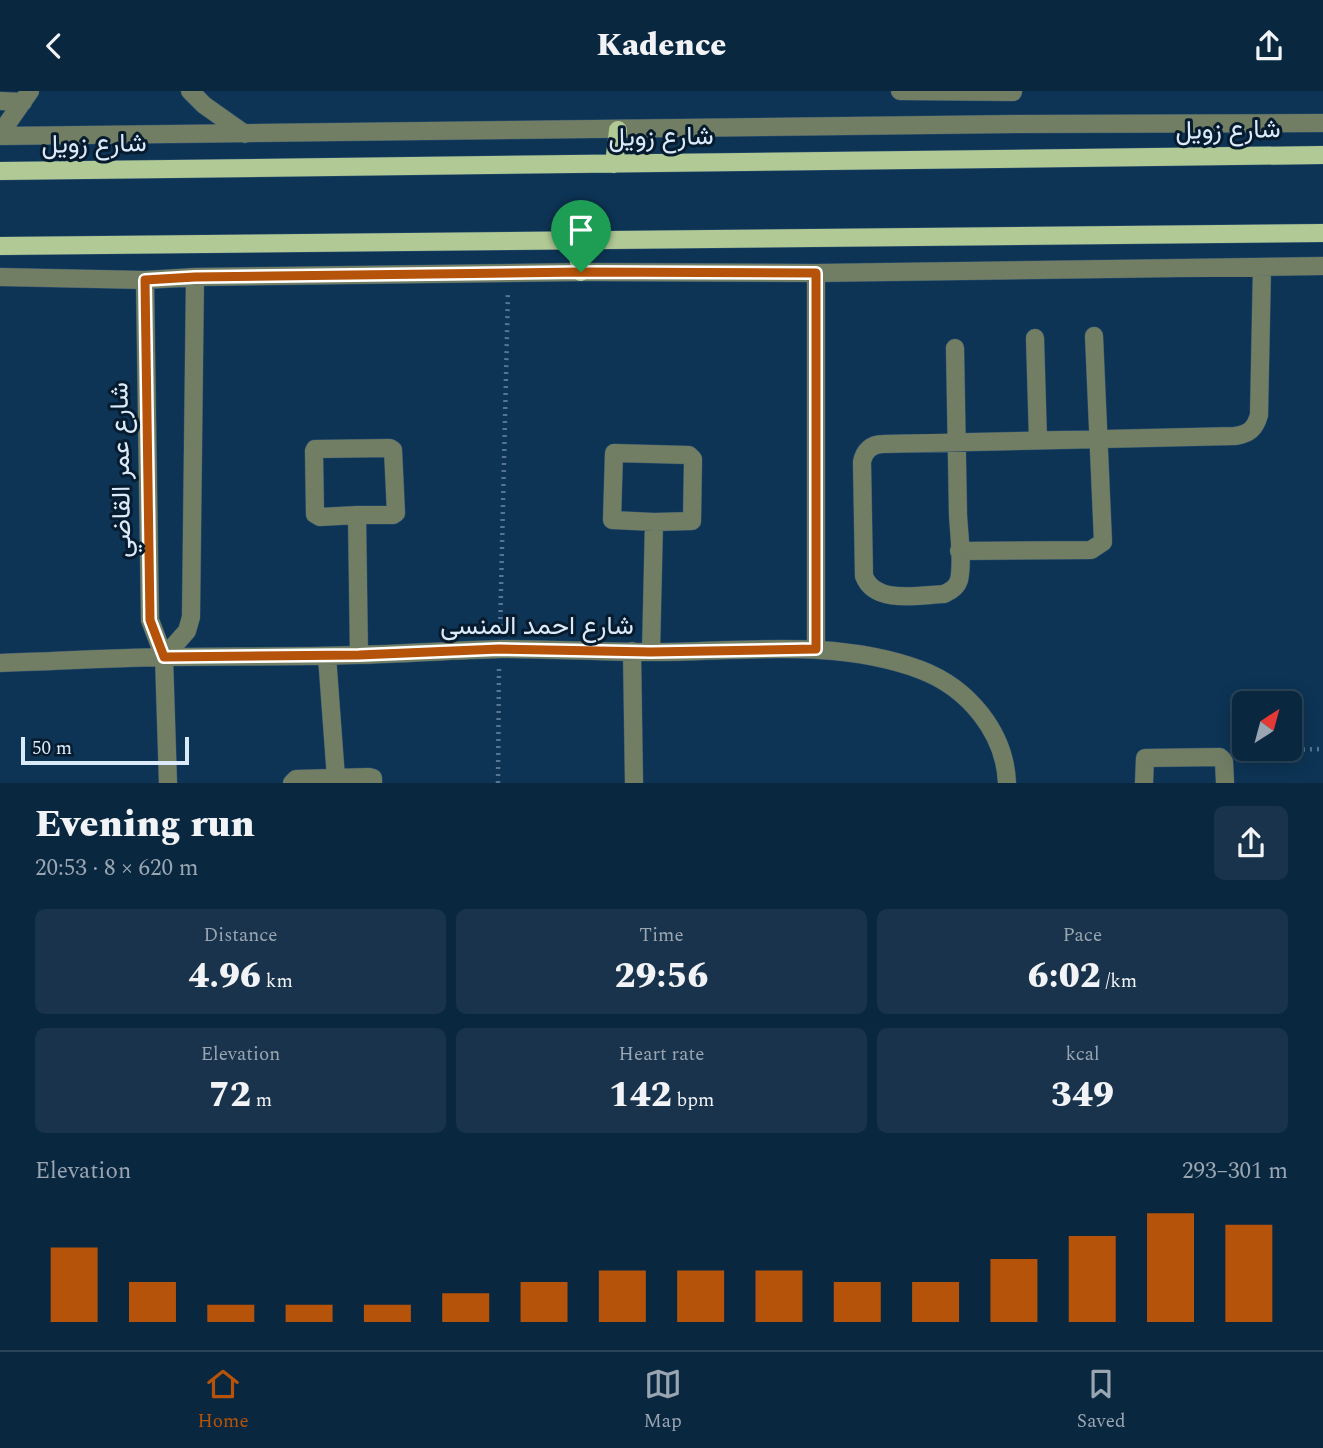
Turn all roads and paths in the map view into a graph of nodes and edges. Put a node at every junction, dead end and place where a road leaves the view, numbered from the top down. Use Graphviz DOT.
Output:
graph roads {
  1 [pos="190,91"];
  2 [pos="900,91"];
  3 [pos="1013,91"];
  4 [pos="27,96"];
  5 [pos="0,101"];
  6 [pos="1323,123"];
  7 [pos="1015,124"];
  8 [pos="618,130"];
  9 [pos="245,134"];
  10 [pos="0,135"];
  11 [pos="1323,155"];
  12 [pos="614,164"];
  13 [pos="0,171"];
  14 [pos="1323,233"];
  15 [pos="575,240"];
  16 [pos="0,246"];
  17 [pos="1323,266"];
  18 [pos="1262,267"];
  19 [pos="581,272"];
  20 [pos="509,273"];
  21 [pos="816,273"];
  22 [pos="0,277"];
  23 [pos="195,277"];
  24 [pos="145,280"];
  25 [pos="1094,336"];
  26 [pos="1035,338"];
  27 [pos="955,348"];
  28 [pos="1099,439"];
  29 [pos="1038,440"];
  30 [pos="957,442"];
  31 [pos="357,515"];
  32 [pos="654,522"];
  33 [pos="959,551"];
  34 [pos="499,649"];
  35 [pos="816,649"];
  36 [pos="632,651"];
  37 [pos="651,652"];
  38 [pos="359,655"];
  39 [pos="327,656"];
  40 [pos="164,657"];
  41 [pos="0,663"];
  42 [pos="1323,749"];
  43 [pos="1222,758"];
  44 [pos="336,778"];
  45 [pos="168,783"];
  46 [pos="292,783"];
  47 [pos="373,783"];
  48 [pos="498,783"];
  49 [pos="634,783"];
  50 [pos="1007,783"];
  51 [pos="1144,783"];
  52 [pos="1225,783"];
  1 -- 9 [label="street"];
  2 -- 3 [label="street"];
  3 -- 7 [label="street"];
  4 -- 5 [label="street"];
  4 -- 10 [label="street"];
  6 -- 7 [label="street"];
  7 -- 8 [label="street"];
  8 -- 9 [label="street"];
  8 -- 12 [label="main road"];
  9 -- 10 [label="street"];
  11 -- 12 [label="main road, شارع زويل"];
  12 -- 13 [label="main road, شارع زويل"];
  14 -- 15 [label="main road"];
  15 -- 16 [label="main road"];
  15 -- 19 [label="main road"];
  17 -- 18 [label="street"];
  18 -- 21 [label="street"];
  18 -- 28 [label="street"];
  19 -- 20 [label="street"];
  19 -- 21 [label="street"];
  20 -- 23 [label="street"];
  20 -- 34 [label="path"];
  21 -- 35 [label="street"];
  22 -- 24 [label="street"];
  23 -- 24 [label="street"];
  23 -- 40 [label="street"];
  24 -- 40 [label="street, شارع عمر القاضي"];
  25 -- 28 [label="street"];
  26 -- 29 [label="street"];
  27 -- 30 [label="street"];
  28 -- 29 [label="street"];
  28 -- 33 [label="street"];
  29 -- 30 [label="street"];
  30 -- 33 [label="street"];
  30 -- 33 [label="street"];
  31 -- 31 [label="street"];
  31 -- 38 [label="street"];
  32 -- 32 [label="street"];
  32 -- 37 [label="street"];
  34 -- 36 [label="street, شارع احمد المنسى"];
  34 -- 38 [label="street, شارع احمد المنسى"];
  34 -- 48 [label="path"];
  35 -- 37 [label="street, شارع احمد المنسى"];
  35 -- 50 [label="street, شارع احمد المنسى"];
  36 -- 37 [label="street, شارع احمد المنسى"];
  36 -- 49 [label="street"];
  38 -- 39 [label="street, شارع احمد المنسى"];
  39 -- 40 [label="street, شارع احمد المنسى"];
  39 -- 44 [label="street"];
  40 -- 41 [label="street, شارع احمد المنسى"];
  40 -- 45 [label="street, شارع عمر القاضي"];
  42 -- 43 [label="path"];
  43 -- 51 [label="street"];
  43 -- 52 [label="street"];
  44 -- 46 [label="street"];
  44 -- 47 [label="street"];
}
